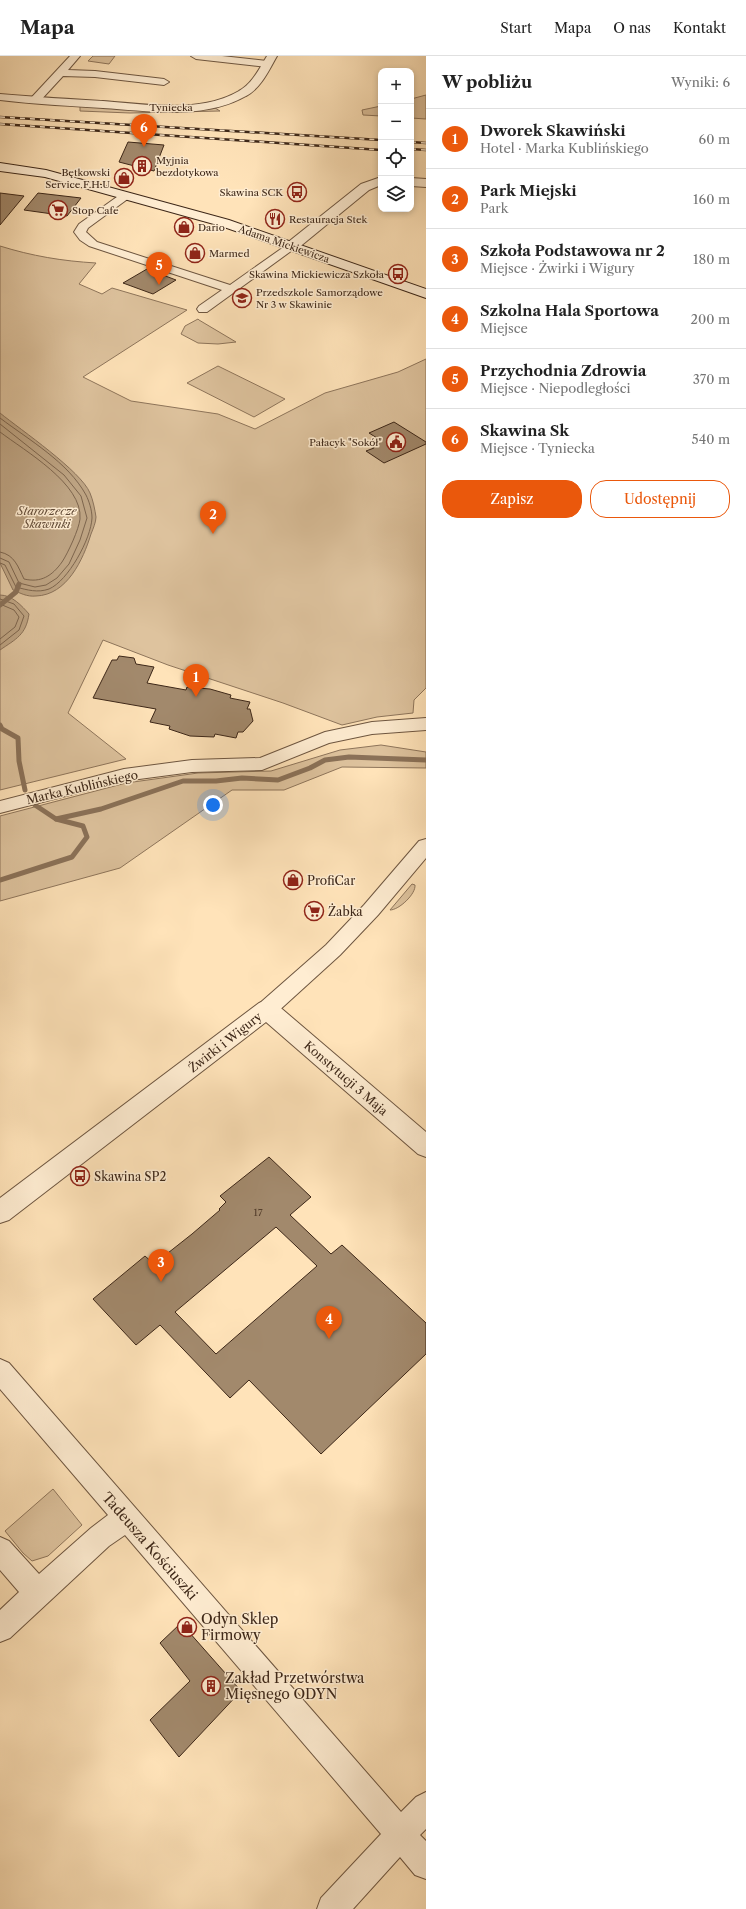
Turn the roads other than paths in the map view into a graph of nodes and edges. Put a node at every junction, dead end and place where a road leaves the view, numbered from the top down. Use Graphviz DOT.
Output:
graph roads {
  1 [pos="75,56"];
  2 [pos="196,56"];
  3 [pos="270,60"];
  4 [pos="60,73"];
  5 [pos="164,82"];
  6 [pos="0,97"];
  7 [pos="35,100"];
  8 [pos="0,166"];
  9 [pos="378,182"];
  10 [pos="414,182"];
  11 [pos="426,183"];
  12 [pos="125,196"];
  13 [pos="292,246"];
  14 [pos="231,290"];
  15 [pos="426,294"];
  16 [pos="203,309"];
  17 [pos="425,725"];
  18 [pos="0,806"];
  19 [pos="426,846"];
  20 [pos="267,1009"];
  21 [pos="426,1147"];
  22 [pos="0,1212"];
  23 [pos="0,1371"];
  24 [pos="127,1517"];
  25 [pos="0,1550"];
  26 [pos="38,1594"];
  27 [pos="0,1628"];
  28 [pos="426,1807"];
  29 [pos="401,1835"];
  30 [pos="426,1864"];
  31 [pos="332,1909"];
  1 -- 4 [label="street"];
  2 -- 3 [label="street"];
  3 -- 7 [label="street, Tyniecka"];
  4 -- 5 [label="street"];
  4 -- 7 [label="street"];
  6 -- 7 [label="street, Tyniecka"];
  8 -- 12 [label="street, Adama Mickiewicza"];
  9 -- 13 [label="street"];
  10 -- 11 [label="street"];
  12 -- 13 [label="street, Adama Mickiewicza"];
  12 -- 14 [label="street"];
  13 -- 14 [label="street"];
  13 -- 15 [label="street, Adama Mickiewicza"];
  14 -- 16 [label="street"];
  17 -- 18 [label="street, Marka Kublińskiego"];
  19 -- 20 [label="street, Żwirki i Wigury"];
  20 -- 21 [label="street, Konstytucji 3 Maja"];
  20 -- 22 [label="street, Żwirki i Wigury"];
  23 -- 24 [label="street, Tadeusza Kościuszki"];
  24 -- 26 [label="street"];
  24 -- 29 [label="street, Tadeusza Kościuszki"];
  25 -- 26 [label="street"];
  26 -- 27 [label="street"];
  28 -- 29 [label="street"];
  29 -- 30 [label="street, Tadeusza Kościuszki"];
  29 -- 31 [label="street"];
}
